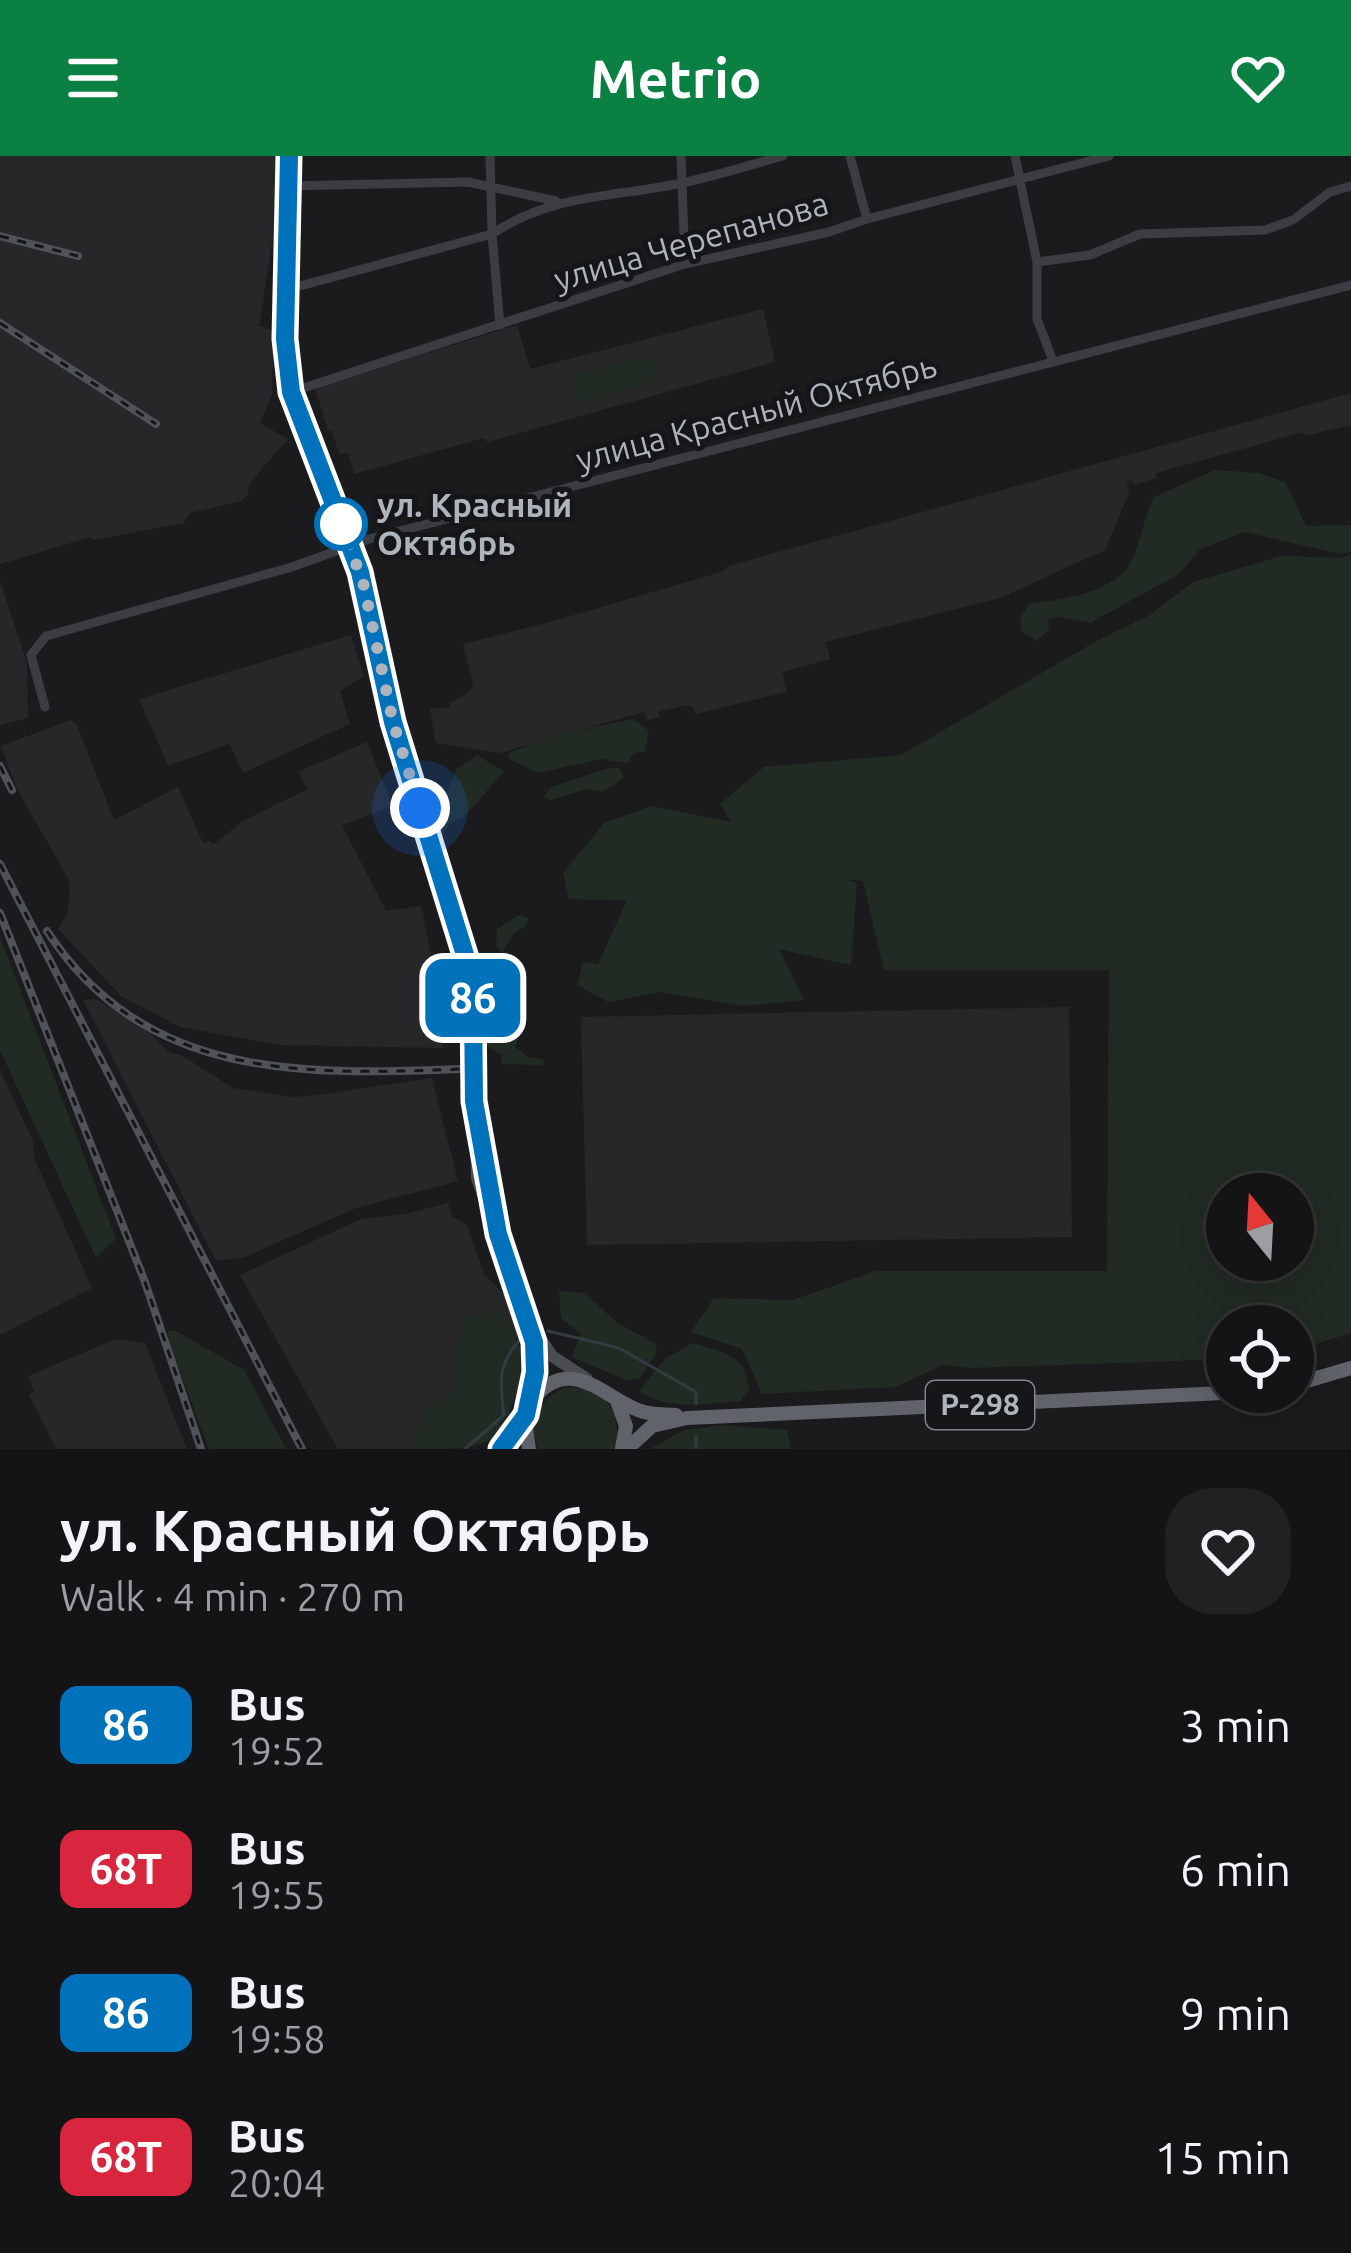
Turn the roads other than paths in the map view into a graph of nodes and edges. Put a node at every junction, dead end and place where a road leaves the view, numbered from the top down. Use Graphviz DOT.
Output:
graph roads {
  1 [pos="289,156"];
  2 [pos="490,156"];
  3 [pos="681,156"];
  4 [pos="783,156"];
  5 [pos="850,156"];
  6 [pos="1015,156"];
  7 [pos="1109,156"];
  8 [pos="1022,178"];
  9 [pos="682,183"];
  10 [pos="491,185"];
  11 [pos="1351,186"];
  12 [pos="287,187"];
  13 [pos="557,202"];
  14 [pos="867,219"];
  15 [pos="492,234"];
  16 [pos="1037,262"];
  17 [pos="685,264"];
  18 [pos="1351,285"];
  19 [pos="285,290"];
  20 [pos="500,325"];
  21 [pos="1053,361"];
  22 [pos="291,392"];
  23 [pos="351,548"];
  24 [pos="45,707"];
  25 [pos="528,1317"];
  26 [pos="1351,1368"];
  27 [pos="1314,1379"];
  28 [pos="593,1382"];
  29 [pos="1206,1394"];
  30 [pos="614,1396"];
  31 [pos="526,1412"];
  32 [pos="687,1418"];
  33 [pos="501,1449"];
  34 [pos="529,1449"];
  35 [pos="624,1449"];
  1 -- 12 [label="main road"];
  2 -- 10 [label="street"];
  3 -- 9 [label="street"];
  4 -- 9 [label="street"];
  5 -- 14 [label="street"];
  6 -- 8 [label="street"];
  7 -- 8 [label="street, улица Черепанова"];
  8 -- 14 [label="street, улица Черепанова"];
  8 -- 16 [label="street"];
  9 -- 13 [label="street"];
  9 -- 17 [label="street"];
  10 -- 12 [label="street"];
  10 -- 13 [label="street"];
  10 -- 15 [label="street"];
  11 -- 16 [label="street"];
  12 -- 19 [label="main road"];
  13 -- 15 [label="street"];
  14 -- 17 [label="street, улица Черепанова"];
  15 -- 19 [label="street"];
  15 -- 20 [label="street"];
  16 -- 21 [label="street"];
  17 -- 20 [label="street, улица Черепанова"];
  18 -- 21 [label="street, улица Красный Октябрь"];
  19 -- 22 [label="main road"];
  20 -- 22 [label="street, улица Черепанова"];
  21 -- 23 [label="street, улица Красный Октябрь"];
  22 -- 23 [label="main road"];
  23 -- 24 [label="street, улица Красный Октябрь"];
  23 -- 25 [label="main road"];
  25 -- 28 [label="main road"];
  25 -- 31 [label="main road"];
  26 -- 27 [label="highway"];
  28 -- 30 [label="highway, Р-298"];
  28 -- 31 [label="highway"];
  29 -- 32 [label="highway, Р-298"];
  30 -- 32 [label="highway, Р-298"];
  30 -- 35 [label="highway, Р-298"];
  31 -- 33 [label="highway"];
  31 -- 34 [label="highway"];
  32 -- 35 [label="highway, Р-298"];
}
